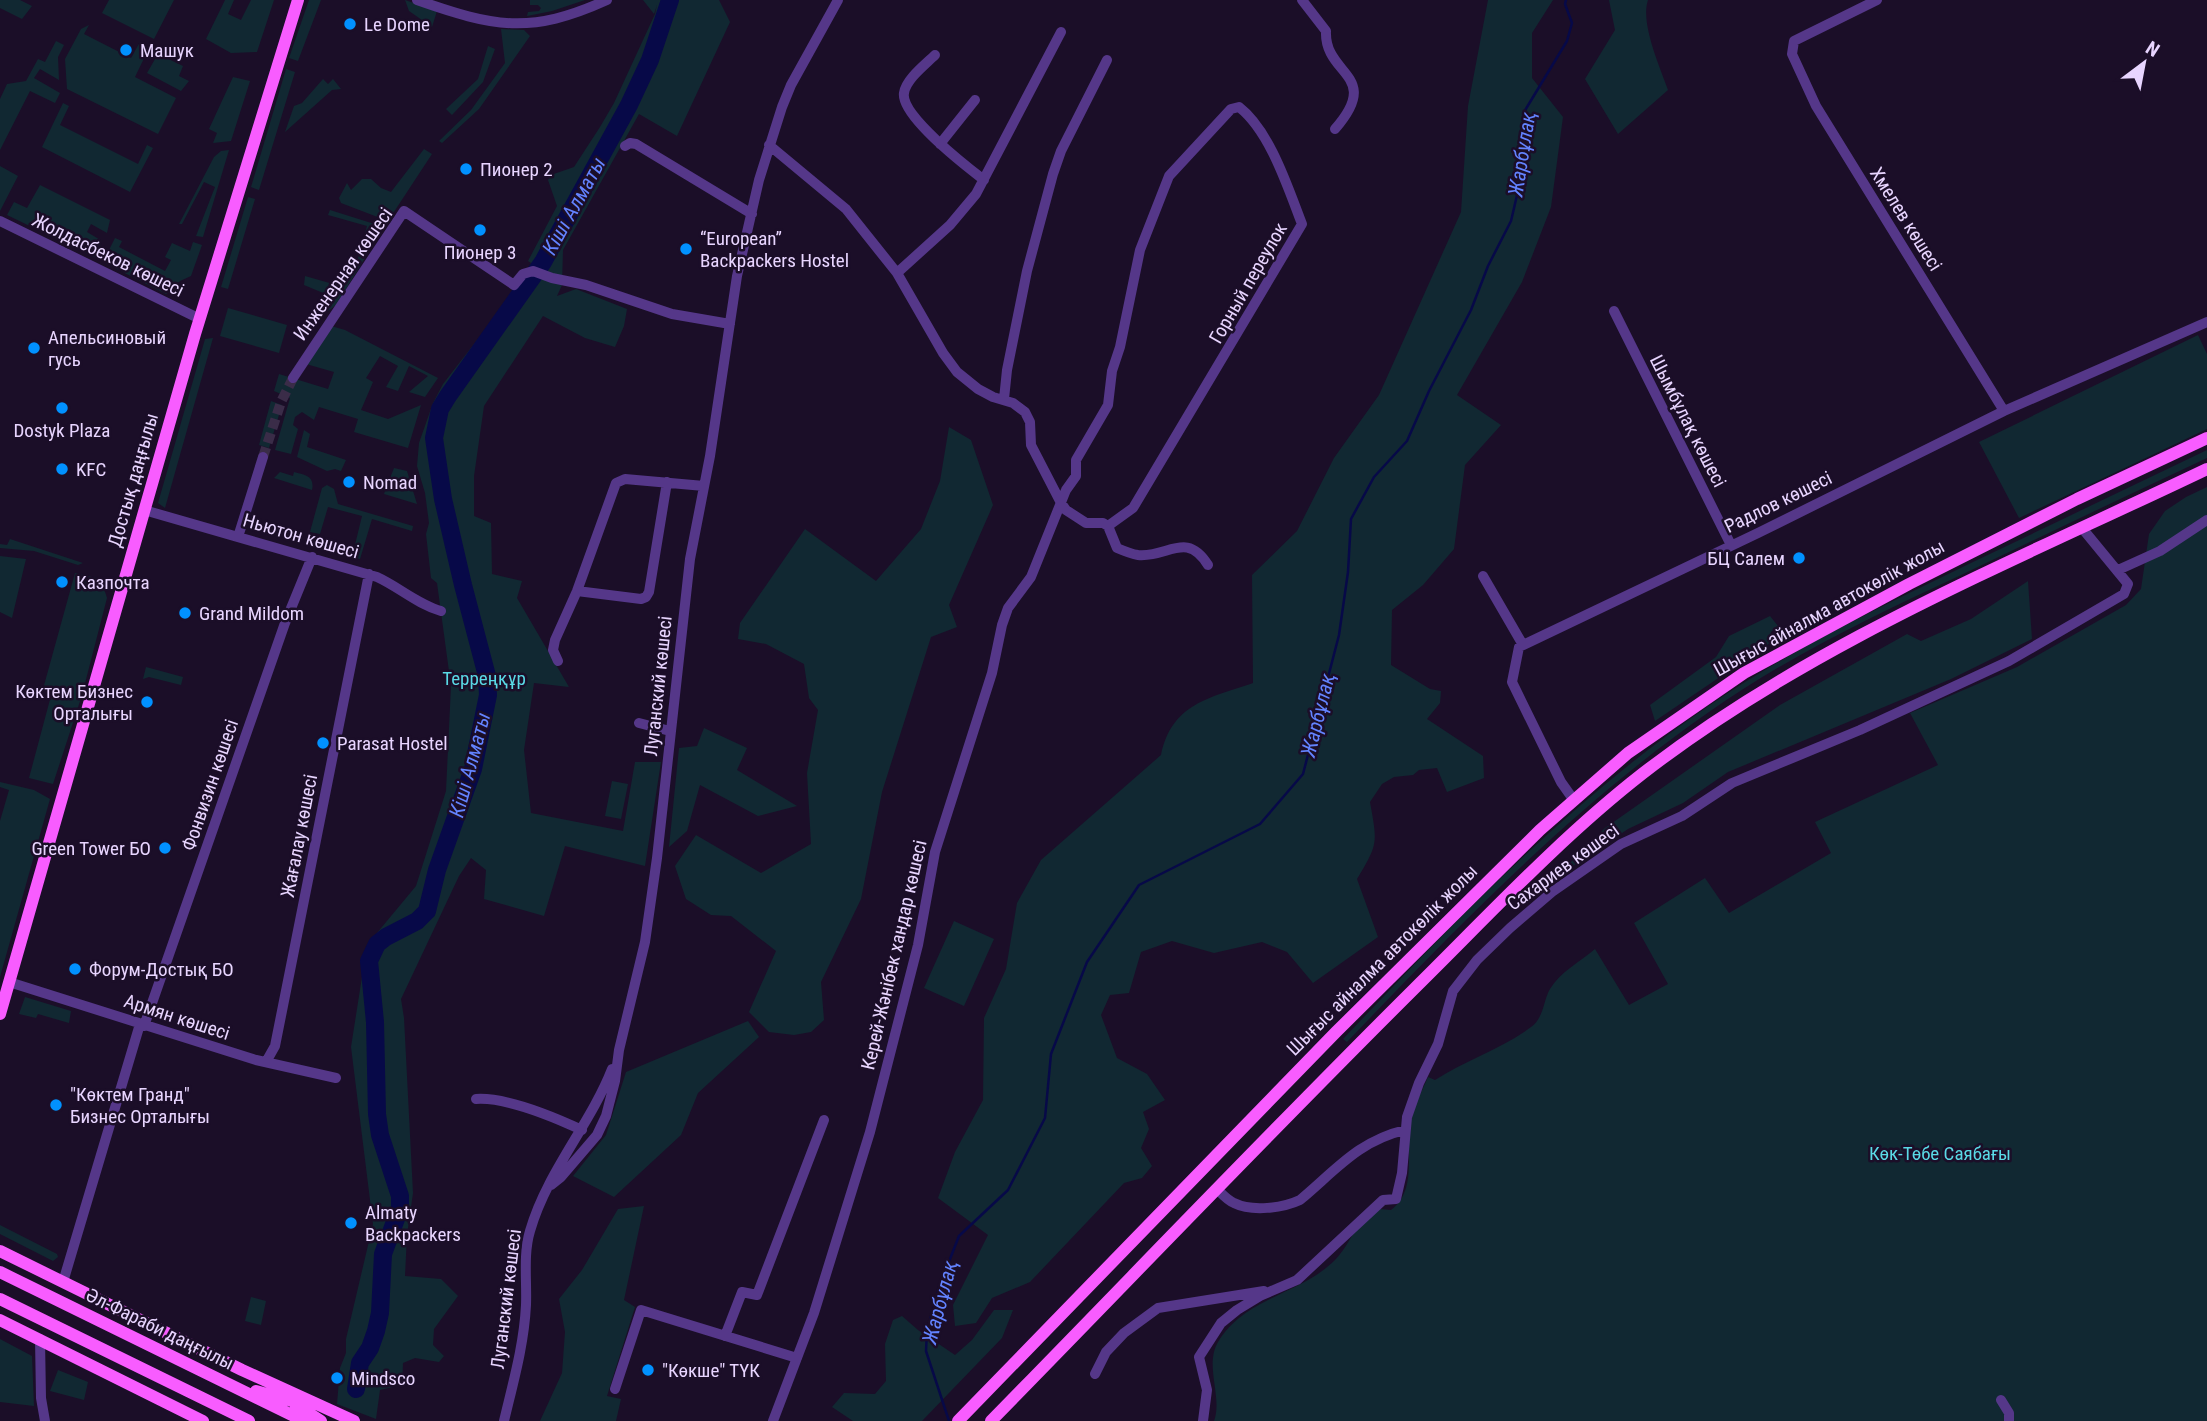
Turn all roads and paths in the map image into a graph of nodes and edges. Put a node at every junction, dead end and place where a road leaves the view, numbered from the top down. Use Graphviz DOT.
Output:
graph roads {
  1 [pos="298,0"];
  2 [pos="417,0"];
  3 [pos="607,0"];
  4 [pos="838,0"];
  5 [pos="1302,0"];
  6 [pos="1877,0"];
  7 [pos="1061,32"];
  8 [pos="935,55"];
  9 [pos="1107,60"];
  10 [pos="975,100"];
  11 [pos="1335,129"];
  12 [pos="940,144"];
  13 [pos="769,145"];
  14 [pos="625,146"];
  15 [pos="984,180"];
  16 [pos="752,214"];
  17 [pos="0,221"];
  18 [pos="897,273"];
  19 [pos="1614,311"];
  20 [pos="200,320"];
  21 [pos="2207,322"];
  22 [pos="730,324"];
  23 [pos="293,378"];
  24 [pos="1004,399"];
  25 [pos="2004,411"];
  26 [pos="2207,438"];
  27 [pos="263,457"];
  28 [pos="2207,468"];
  29 [pos="667,482"];
  30 [pos="704,486"];
  31 [pos="1061,503"];
  32 [pos="144,510"];
  33 [pos="2207,520"];
  34 [pos="1108,526"];
  35 [pos="2082,528"];
  36 [pos="238,537"];
  37 [pos="1731,545"];
  38 [pos="312,557"];
  39 [pos="1208,565"];
  40 [pos="2118,570"];
  41 [pos="369,574"];
  42 [pos="1483,576"];
  43 [pos="576,592"];
  44 [pos="441,611"];
  45 [pos="1523,645"];
  46 [pos="558,661"];
  47 [pos="639,723"];
  48 [pos="670,731"];
  49 [pos="1573,799"];
  50 [pos="9,982"];
  51 [pos="0,1012"];
  52 [pos="142,1025"];
  53 [pos="619,1050"];
  54 [pos="266,1062"];
  55 [pos="336,1078"];
  56 [pos="477,1099"];
  57 [pos="824,1120"];
  58 [pos="582,1130"];
  59 [pos="1405,1130"];
  60 [pos="551,1185"];
  61 [pos="1217,1189"];
  62 [pos="0,1251"];
  63 [pos="0,1272"];
  64 [pos="63,1282"];
  65 [pos="1273,1290"];
  66 [pos="0,1299"];
  67 [pos="0,1320"];
  68 [pos="725,1336"];
  69 [pos="40,1339"];
  70 [pos="797,1358"];
  71 [pos="181,1361"];
  72 [pos="242,1370"];
  73 [pos="1096,1374"];
  74 [pos="171,1383"];
  75 [pos="615,1388"];
  76 [pos="2001,1400"];
  77 [pos="290,1401"];
  78 [pos="340,1414"];
  79 [pos="45,1421"];
  80 [pos="203,1421"];
  81 [pos="237,1421"];
  82 [pos="249,1421"];
  83 [pos="304,1421"];
  84 [pos="321,1421"];
  85 [pos="354,1421"];
  86 [pos="504,1421"];
  87 [pos="773,1421"];
  88 [pos="958,1421"];
  89 [pos="991,1421"];
  90 [pos="1203,1421"];
  91 [pos="2009,1421"];
  1 -- 20 [label="main road, Достық даңғылы"];
  2 -- 3 [label="street"];
  4 -- 13 [label="street, Луганский көшесі"];
  5 -- 11 [label="street"];
  6 -- 25 [label="street, Хмелев көшесі"];
  7 -- 15 [label="street"];
  8 -- 12 [label="street"];
  9 -- 24 [label="street"];
  10 -- 12 [label="street"];
  12 -- 15 [label="street"];
  13 -- 16 [label="street, Луганский көшесі"];
  13 -- 18 [label="street"];
  14 -- 16 [label="street"];
  15 -- 18 [label="street"];
  16 -- 22 [label="street, Луганский көшесі"];
  17 -- 20 [label="street, Жолдасбеков көшесі"];
  18 -- 24 [label="street"];
  19 -- 37 [label="street, Шымбұлақ көшесі"];
  20 -- 32 [label="main road, Достық даңғылы"];
  21 -- 25 [label="street, Радлов көшесі"];
  22 -- 23 [label="street, Инженерная көшесі"];
  22 -- 30 [label="street, Луганский көшесі"];
  24 -- 31 [label="street"];
  25 -- 37 [label="street, Радлов көшесі"];
  26 -- 49 [label="main road, Шығыс айналма автокөлік жолы"];
  27 -- 36 [label="street"];
  28 -- 35 [label="main road"];
  29 -- 30 [label="street"];
  29 -- 43 [label="street"];
  29 -- 43 [label="street"];
  30 -- 48 [label="street, Луганский көшесі"];
  31 -- 34 [label="street"];
  31 -- 34 [label="street, Горный переулок"];
  31 -- 70 [label="street, Керей-Жәнібек хандар көшесі"];
  32 -- 36 [label="street, Ньютон көшесі"];
  32 -- 50 [label="main road, Достық даңғылы"];
  33 -- 40 [label="street"];
  34 -- 39 [label="street"];
  35 -- 40 [label="street"];
  35 -- 61 [label="main road"];
  36 -- 38 [label="street, Ньютон көшесі"];
  37 -- 45 [label="street, Радлов көшесі"];
  38 -- 41 [label="street, Ньютон көшесі"];
  38 -- 52 [label="street, Фонвизин көшесі"];
  40 -- 59 [label="street, Сахариев көшесі"];
  41 -- 44 [label="street, Ньютон көшесі"];
  41 -- 54 [label="street, Жағалау көшесі"];
  42 -- 45 [label="street"];
  43 -- 46 [label="street"];
  45 -- 49 [label="street"];
  47 -- 48 [label="street"];
  48 -- 53 [label="street, Луганский көшесі"];
  49 -- 88 [label="main road, Шығыс айналма автокөлік жолы"];
  50 -- 51 [label="main road, Достық даңғылы"];
  50 -- 52 [label="street, Армян көшесі"];
  52 -- 54 [label="street, Армян көшесі"];
  52 -- 64 [label="street, Фонвизин көшесі"];
  53 -- 58 [label="street, Луганский көшесі"];
  53 -- 60 [label="street, Луганский көшесі"];
  54 -- 55 [label="street, Армян көшесі"];
  56 -- 58 [label="street"];
  57 -- 68 [label="street"];
  58 -- 60 [label="street, Луганский көшесі"];
  59 -- 61 [label="street"];
  59 -- 65 [label="street, Сахариев көшесі"];
  60 -- 86 [label="street, Луганский көшесі"];
  61 -- 89 [label="main road"];
  62 -- 64 [label="main road"];
  63 -- 71 [label="main road, Әл-Фараби даңғылы"];
  64 -- 72 [label="main road"];
  65 -- 73 [label="street"];
  65 -- 90 [label="street, Сахариев көшесі"];
  66 -- 74 [label="main road"];
  67 -- 69 [label="main road"];
  68 -- 70 [label="street"];
  68 -- 75 [label="street"];
  69 -- 79 [label="street"];
  69 -- 80 [label="main road"];
  70 -- 87 [label="street, Керей-Жәнібек хандар көшесі"];
  71 -- 77 [label="main road"];
  71 -- 83 [label="main road, Әл-Фараби даңғылы"];
  72 -- 77 [label="main road"];
  72 -- 78 [label="main road"];
  74 -- 81 [label="main road"];
  74 -- 82 [label="main road"];
  76 -- 91 [label="street"];
  77 -- 78 [label="main road"];
  77 -- 84 [label="main road"];
  78 -- 85 [label="main road"];
}
